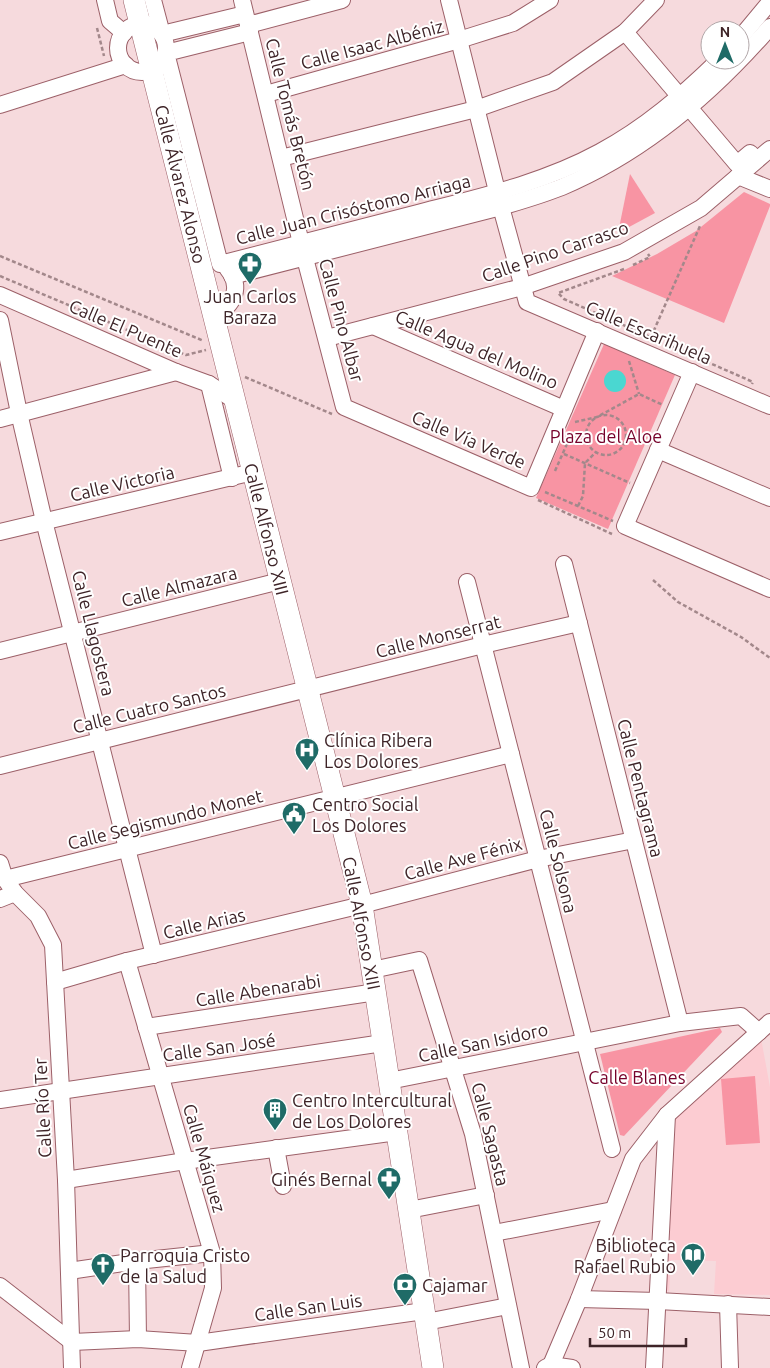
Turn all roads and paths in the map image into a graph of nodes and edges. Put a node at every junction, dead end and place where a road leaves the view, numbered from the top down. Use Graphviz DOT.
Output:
graph roads {
  1 [pos="105,0"];
  2 [pos="134,0"];
  3 [pos="153,0"];
  4 [pos="342,0"];
  5 [pos="449,0"];
  6 [pos="550,0"];
  7 [pos="656,0"];
  8 [pos="770,2"];
  9 [pos="246,18"];
  10 [pos="96,25"];
  11 [pos="750,26"];
  12 [pos="770,26"];
  13 [pos="132,28"];
  14 [pos="625,32"];
  15 [pos="162,34"];
  16 [pos="459,40"];
  17 [pos="166,53"];
  18 [pos="105,58"];
  19 [pos="126,65"];
  20 [pos="152,70"];
  21 [pos="711,70"];
  22 [pos="266,94"];
  23 [pos="684,102"];
  24 [pos="0,105"];
  25 [pos="476,109"];
  26 [pos="770,149"];
  27 [pos="281,158"];
  28 [pos="756,161"];
  29 [pos="738,176"];
  30 [pos="770,189"];
  31 [pos="499,200"];
  32 [pos="706,221"];
  33 [pos="303,250"];
  34 [pos="0,256"];
  35 [pos="210,263"];
  36 [pos="0,276"];
  37 [pos="232,276"];
  38 [pos="522,286"];
  39 [pos="0,295"];
  40 [pos="213,316"];
  41 [pos="0,325"];
  42 [pos="373,326"];
  43 [pos="597,331"];
  44 [pos="326,338"];
  45 [pos="206,342"];
  46 [pos="208,350"];
  47 [pos="645,352"];
  48 [pos="628,360"];
  49 [pos="227,369"];
  50 [pos="176,372"];
  51 [pos="692,372"];
  52 [pos="209,384"];
  53 [pos="639,394"];
  54 [pos="234,400"];
  55 [pos="770,406"];
  56 [pos="344,407"];
  57 [pos="564,409"];
  58 [pos="19,413"];
  59 [pos="0,418"];
  60 [pos="658,450"];
  61 [pos="596,452"];
  62 [pos="253,472"];
  63 [pos="232,478"];
  64 [pos="631,483"];
  65 [pos="628,491"];
  66 [pos="545,492"];
  67 [pos="770,498"];
  68 [pos="578,506"];
  69 [pos="44,521"];
  70 [pos="615,522"];
  71 [pos="0,532"];
  72 [pos="564,564"];
  73 [pos="653,580"];
  74 [pos="280,581"];
  75 [pos="467,582"];
  76 [pos="770,589"];
  77 [pos="579,624"];
  78 [pos="73,633"];
  79 [pos="483,645"];
  80 [pos="0,651"];
  81 [pos="770,658"];
  82 [pos="308,690"];
  83 [pos="101,741"];
  84 [pos="511,754"];
  85 [pos="0,766"];
  86 [pos="335,797"];
  87 [pos="634,840"];
  88 [pos="128,849"];
  89 [pos="538,859"];
  90 [pos="0,863"];
  91 [pos="5,879"];
  92 [pos="8,896"];
  93 [pos="362,905"];
  94 [pos="154,955"];
  95 [pos="127,961"];
  96 [pos="372,970"];
  97 [pos="55,982"];
  98 [pos="376,992"];
  99 [pos="680,1023"];
  100 [pos="146,1027"];
  101 [pos="764,1027"];
  102 [pos="584,1041"];
  103 [pos="383,1043"];
  104 [pos="453,1069"];
  105 [pos="160,1076"];
  106 [pos="389,1081"];
  107 [pos="61,1090"];
  108 [pos="0,1100"];
  109 [pos="667,1115"];
  110 [pos="397,1132"];
  111 [pos="276,1148"];
  112 [pos="612,1149"];
  113 [pos="185,1161"];
  114 [pos="66,1180"];
  115 [pos="283,1186"];
  116 [pos="486,1195"];
  117 [pos="409,1210"];
  118 [pos="613,1210"];
  119 [pos="494,1233"];
  120 [pos="212,1253"];
  121 [pos="137,1261"];
  122 [pos="69,1271"];
  123 [pos="0,1286"];
  124 [pos="579,1299"];
  125 [pos="658,1301"];
  126 [pos="728,1304"];
  127 [pos="508,1306"];
  128 [pos="770,1307"];
  129 [pos="425,1316"];
  130 [pos="138,1339"];
  131 [pos="72,1342"];
  132 [pos="198,1343"];
  133 [pos="548,1367"];
  134 [pos="72,1368"];
  135 [pos="190,1368"];
  136 [pos="432,1368"];
  137 [pos="521,1368"];
  138 [pos="572,1368"];
  139 [pos="654,1368"];
  140 [pos="730,1368"];
  1 -- 13 [label="street, Calle Álvarez Alonso"];
  2 -- 13 [label="main road, Calle Álvarez Alonso"];
  3 -- 15 [label="street"];
  4 -- 9 [label="street"];
  5 -- 16 [label="street"];
  6 -- 16 [label="street, Calle Isaac Albéniz"];
  7 -- 14 [label="street"];
  8 -- 11 [label="street"];
  9 -- 15 [label="street"];
  9 -- 17 [label="street"];
  9 -- 22 [label="street, Calle Tomás Bretón"];
  10 -- 18 [label="path"];
  12 -- 23 [label="street"];
  13 -- 15 [label="street"];
  13 -- 19 [label="street"];
  13 -- 20 [label="main road, Calle Álvarez Alonso"];
  14 -- 23 [label="street"];
  14 -- 25 [label="street"];
  15 -- 17 [label="street, Calle Álvarez Alonso"];
  16 -- 22 [label="street, Calle Isaac Albéniz"];
  16 -- 25 [label="street"];
  17 -- 20 [label="street"];
  17 -- 35 [label="street, Calle Álvarez Alonso"];
  19 -- 20 [label="street"];
  19 -- 24 [label="street"];
  20 -- 35 [label="main road, Calle Álvarez Alonso"];
  21 -- 23 [label="street"];
  22 -- 27 [label="street, Calle Tomás Bretón"];
  23 -- 28 [label="street"];
  23 -- 31 [label="street, Calle Juan Crisóstomo Arriaga"];
  25 -- 27 [label="street"];
  25 -- 31 [label="street"];
  26 -- 28 [label="street, Calle Pino Carrasco"];
  27 -- 33 [label="street, Calle Tomás Bretón"];
  28 -- 29 [label="street, Calle Pino Carrasco"];
  29 -- 30 [label="street"];
  29 -- 38 [label="street, Calle Pino Carrasco"];
  31 -- 33 [label="street, Calle Juan Crisóstomo Arriaga"];
  31 -- 38 [label="street"];
  32 -- 47 [label="path"];
  33 -- 35 [label="street, Calle Juan Crisóstomo Arriaga"];
  33 -- 37 [label="street, Calle Juan Crisóstomo Arriaga"];
  33 -- 44 [label="street, Calle Pino Albar"];
  34 -- 45 [label="path"];
  35 -- 37 [label="street"];
  35 -- 40 [label="main road, Calle Álvarez Alonso"];
  36 -- 46 [label="path"];
  37 -- 40 [label="street"];
  38 -- 42 [label="street, Calle Pino Carrasco"];
  38 -- 43 [label="street, Calle Escarihuela"];
  39 -- 50 [label="street, Calle El Puente"];
  40 -- 49 [label="main road, Calle Álvarez Alonso"];
  41 -- 58 [label="street, Calle Llagostera"];
  42 -- 44 [label="street, Calle Pino Carrasco"];
  42 -- 57 [label="street, Calle Agua del Molino"];
  43 -- 47 [label="street, Calle Escarihuela"];
  43 -- 57 [label="street, Calle Vía Verde"];
  44 -- 56 [label="street, Calle Pino Albar"];
  47 -- 51 [label="street, Calle Escarihuela"];
  48 -- 53 [label="path"];
  49 -- 54 [label="main road, Calle Alfonso XIII"];
  50 -- 52 [label="street, Calle El Puente"];
  50 -- 58 [label="street"];
  51 -- 55 [label="street, Calle Escarihuela"];
  51 -- 60 [label="street"];
  52 -- 54 [label="street, Calle El Puente"];
  52 -- 63 [label="street"];
  54 -- 62 [label="main road, Calle Alfonso XIII"];
  56 -- 57 [label="street, Calle Vía Verde"];
  58 -- 59 [label="street"];
  58 -- 69 [label="street, Calle Llagostera"];
  60 -- 67 [label="street"];
  60 -- 76 [label="street"];
  61 -- 61 [label="path"];
  61 -- 68 [label="path"];
  62 -- 63 [label="street, Calle Victoria"];
  62 -- 74 [label="main road, Calle Alfonso XIII"];
  63 -- 69 [label="street, Calle Victoria"];
  64 -- 65 [label="path"];
  66 -- 68 [label="path"];
  68 -- 70 [label="path"];
  69 -- 71 [label="street, Calle Victoria"];
  69 -- 78 [label="street, Calle Llagostera"];
  72 -- 77 [label="street, Calle Pentagrama"];
  73 -- 81 [label="path"];
  74 -- 78 [label="street, Calle Almazara"];
  74 -- 82 [label="main road, Calle Alfonso XIII"];
  75 -- 79 [label="street, Calle Solsona"];
  77 -- 79 [label="street, Calle Monserrat"];
  77 -- 87 [label="street, Calle Pentagrama"];
  78 -- 80 [label="street, Calle Almazara"];
  78 -- 83 [label="street, Calle Llagostera"];
  79 -- 82 [label="street, Calle Monserrat"];
  79 -- 84 [label="street, Calle Solsona"];
  82 -- 83 [label="street, Calle Cuatro Santos"];
  82 -- 86 [label="main road, Calle Alfonso XIII"];
  83 -- 85 [label="street, Calle Cuatro Santos"];
  83 -- 88 [label="street, Calle Llagostera"];
  84 -- 86 [label="street, Calle Segismundo Monet"];
  84 -- 89 [label="street, Calle Solsona"];
  86 -- 88 [label="street, Calle Segismundo Monet"];
  86 -- 93 [label="main road, Calle Alfonso XIII"];
  87 -- 89 [label="street, Calle Ave Fénix"];
  87 -- 99 [label="street, Calle Pentagrama"];
  88 -- 91 [label="street, Calle Segismundo Monet"];
  88 -- 94 [label="street, Calle Llagostera"];
  89 -- 93 [label="street, Calle Ave Fénix"];
  89 -- 102 [label="street, Calle Solsona"];
  90 -- 91 [label="street, Calle Río Ter"];
  91 -- 92 [label="street, Calle Río Ter"];
  92 -- 97 [label="street, Calle Río Ter"];
  93 -- 94 [label="street, Calle Arias"];
  93 -- 96 [label="main road, Calle Alfonso XIII"];
  94 -- 95 [label="street, Calle Arias"];
  95 -- 97 [label="street, Calle Arias"];
  95 -- 100 [label="street, Calle Máiquez"];
  96 -- 98 [label="main road, Calle Alfonso XIII"];
  96 -- 104 [label="street, Calle Sagasta"];
  97 -- 107 [label="street, Calle Río Ter"];
  98 -- 100 [label="street, Calle Abenarabi"];
  98 -- 103 [label="main road, Calle Alfonso XIII"];
  99 -- 101 [label="street"];
  99 -- 102 [label="street"];
  100 -- 105 [label="street, Calle Máiquez"];
  101 -- 109 [label="street"];
  102 -- 104 [label="street, Calle San Isidoro"];
  102 -- 112 [label="street, Calle Solsona"];
  103 -- 105 [label="street, Calle San José"];
  103 -- 106 [label="main road, Calle Alfonso XIII"];
  104 -- 106 [label="street, Calle San Isidoro"];
  104 -- 116 [label="street, Calle Sagasta"];
  105 -- 107 [label="street, Calle San José"];
  105 -- 113 [label="street, Calle Máiquez"];
  106 -- 110 [label="main road, Calle Alfonso XIII"];
  107 -- 108 [label="street, Calle San José"];
  107 -- 114 [label="street, Calle Río Ter"];
  109 -- 118 [label="street"];
  109 -- 125 [label="street"];
  110 -- 111 [label="street"];
  110 -- 117 [label="main road, Calle Alfonso XIII"];
  111 -- 113 [label="street"];
  111 -- 115 [label="street"];
  113 -- 114 [label="street"];
  113 -- 120 [label="street, Calle Máiquez"];
  114 -- 122 [label="street, Calle Río Ter"];
  116 -- 117 [label="street"];
  116 -- 119 [label="street, Calle Sagasta"];
  117 -- 129 [label="main road, Calle Alfonso XIII"];
  118 -- 119 [label="street"];
  118 -- 124 [label="street"];
  119 -- 127 [label="street, Calle Sagasta"];
  120 -- 121 [label="street"];
  120 -- 132 [label="street, Calle Máiquez"];
  121 -- 122 [label="street"];
  121 -- 130 [label="street"];
  122 -- 131 [label="street, Calle Río Ter"];
  123 -- 131 [label="street"];
  124 -- 125 [label="street"];
  124 -- 133 [label="street"];
  125 -- 126 [label="street"];
  125 -- 139 [label="street"];
  126 -- 128 [label="street"];
  126 -- 140 [label="street"];
  127 -- 129 [label="street, Calle San Luis"];
  127 -- 137 [label="street, Calle Sagasta"];
  129 -- 132 [label="street, Calle San Luis"];
  129 -- 136 [label="main road, Calle Alfonso XIII"];
  130 -- 131 [label="street, Calle San Luis"];
  130 -- 132 [label="street, Calle San Luis"];
  131 -- 134 [label="street, Calle Río Ter"];
  132 -- 135 [label="street, Calle Máiquez"];
  133 -- 138 [label="street"];
}
